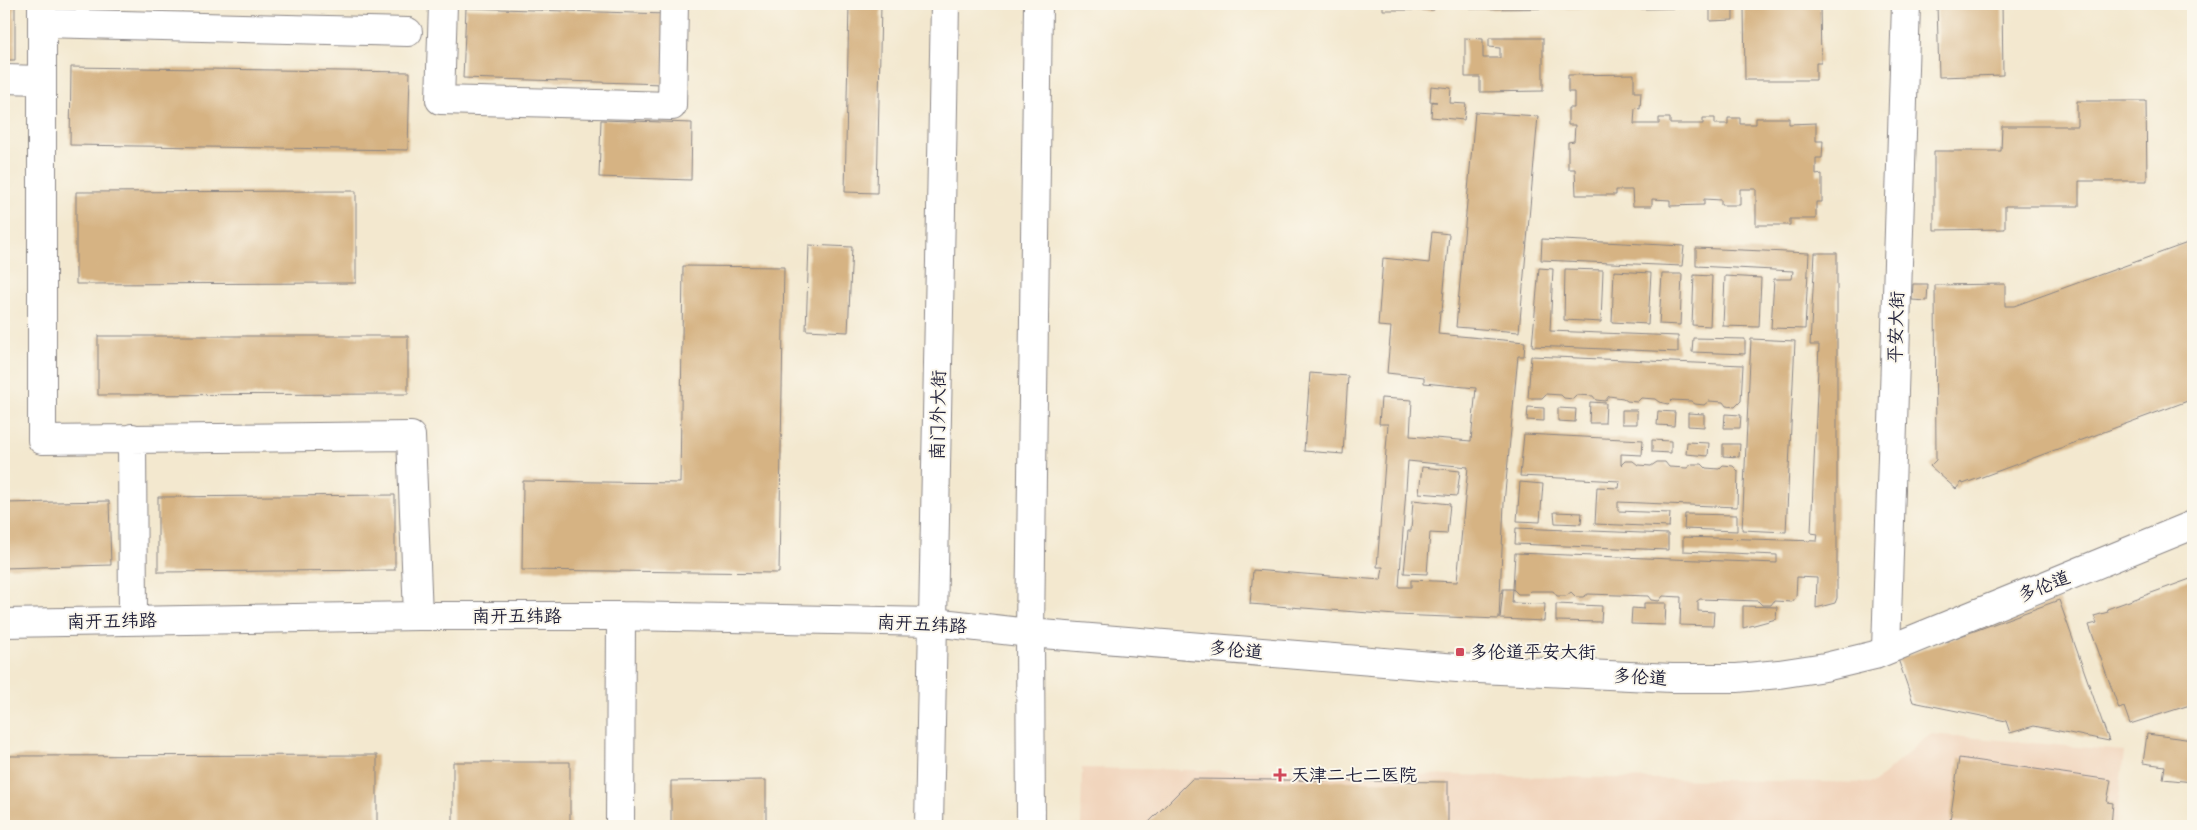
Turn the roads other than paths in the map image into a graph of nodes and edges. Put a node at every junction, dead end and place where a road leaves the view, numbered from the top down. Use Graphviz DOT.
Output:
graph roads {
  1 [pos="442,4"];
  2 [pos="674,4"];
  3 [pos="945,4"];
  4 [pos="1038,4"];
  5 [pos="1906,4"];
  6 [pos="42,13"];
  7 [pos="408,32"];
  8 [pos="4,79"];
  9 [pos="42,80"];
  10 [pos="132,438"];
  11 [pos="2193,525"];
  12 [pos="418,616"];
  13 [pos="622,616"];
  14 [pos="133,620"];
  15 [pos="933,622"];
  16 [pos="4,623"];
  17 [pos="1030,632"];
  18 [pos="1886,650"];
  19 [pos="620,826"];
  20 [pos="929,826"];
  21 [pos="1031,826"];
  1 -- 2 [label="street"];
  3 -- 15 [label="street, 南门外大街"];
  4 -- 17 [label="street"];
  5 -- 18 [label="street, 平安大街"];
  6 -- 7 [label="street"];
  6 -- 9 [label="street"];
  8 -- 9 [label="street"];
  9 -- 10 [label="street"];
  10 -- 12 [label="street"];
  10 -- 14 [label="street"];
  11 -- 18 [label="street, 多伦道"];
  12 -- 13 [label="street, 南开五纬路"];
  12 -- 14 [label="street, 南开五纬路"];
  13 -- 15 [label="street, 南开五纬路"];
  13 -- 19 [label="street"];
  14 -- 16 [label="street, 南开五纬路"];
  15 -- 17 [label="street, 南开五纬路"];
  15 -- 20 [label="street, 南门外大街"];
  17 -- 18 [label="street, 多伦道"];
  17 -- 21 [label="street"];
}
